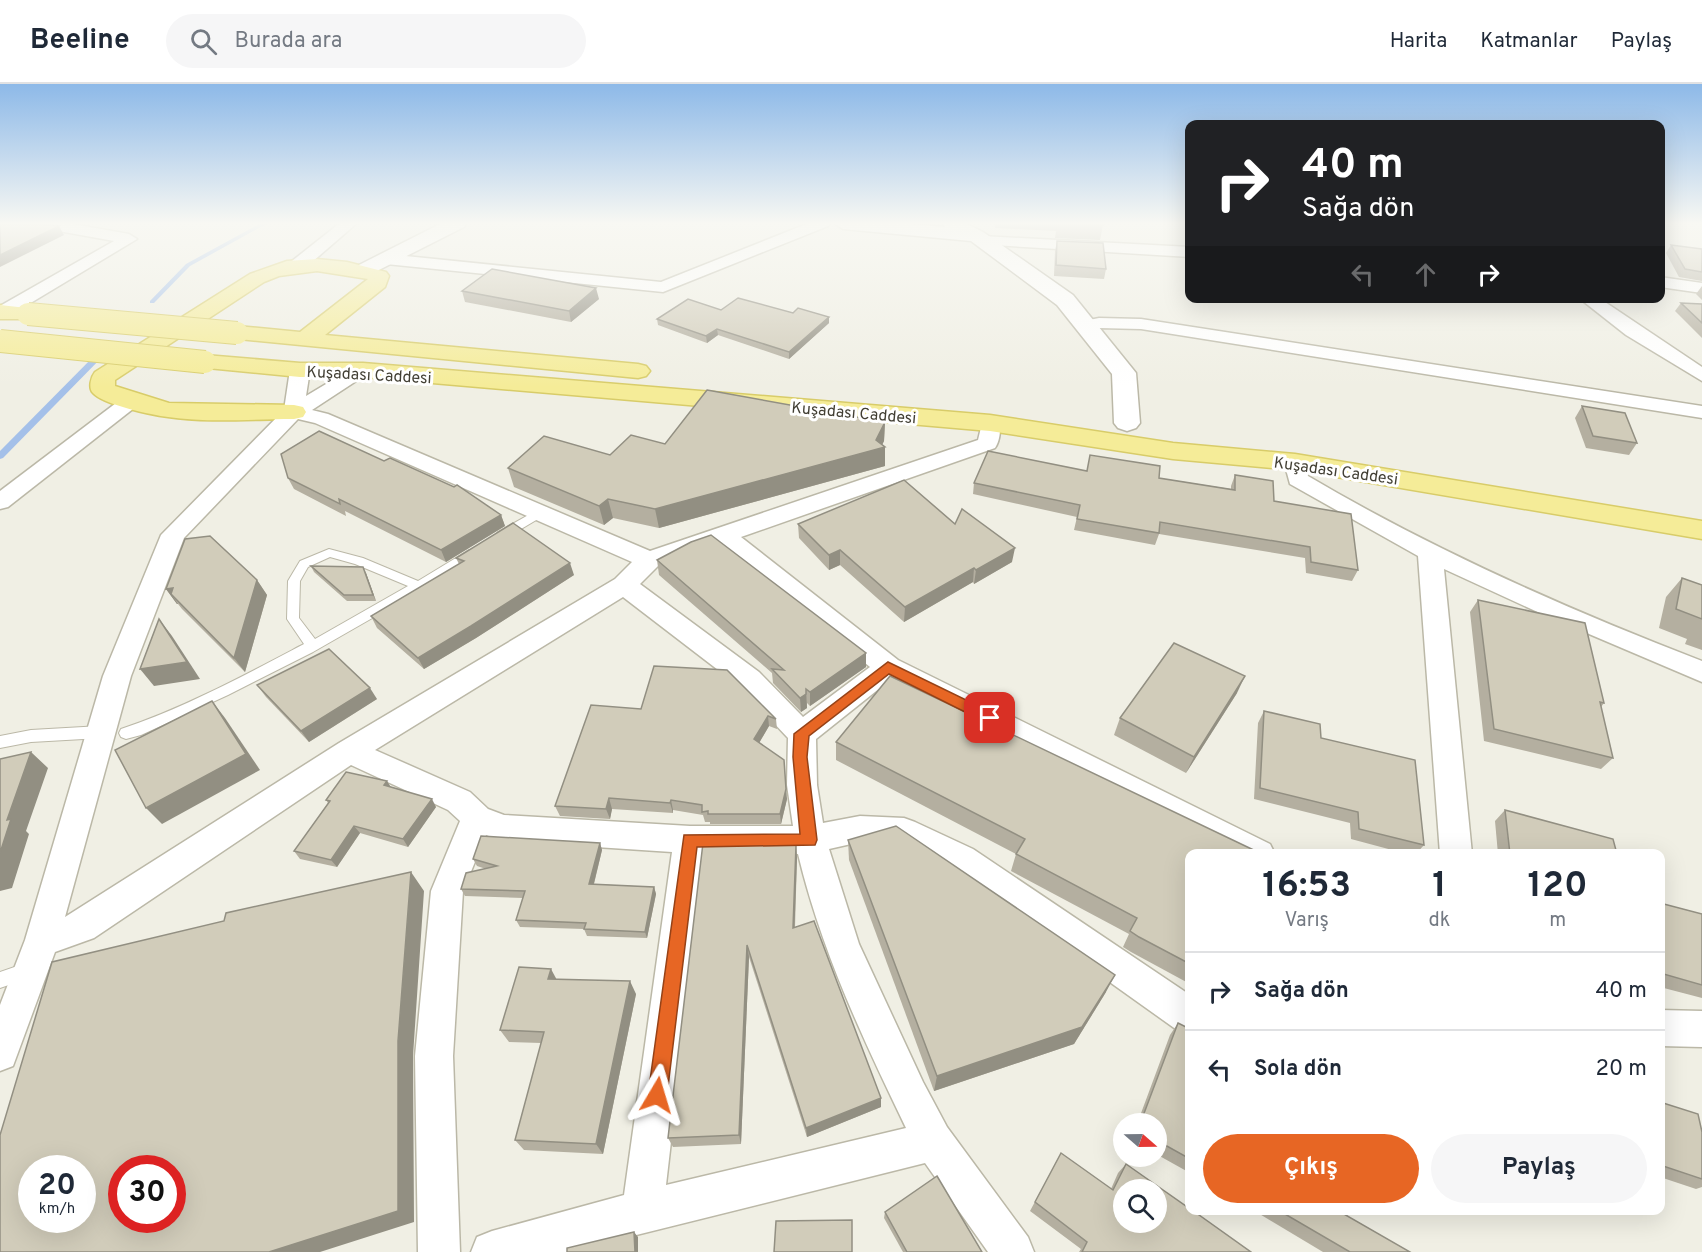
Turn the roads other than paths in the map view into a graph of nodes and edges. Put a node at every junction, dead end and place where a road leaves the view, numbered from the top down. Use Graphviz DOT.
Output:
graph roads {
  1 [pos="62,278"];
  2 [pos="258,278"];
  3 [pos="379,278"];
  4 [pos="569,278"];
  5 [pos="687,278"];
  6 [pos="1033,278"];
  7 [pos="1665,283"];
  8 [pos="1702,288"];
  9 [pos="1594,303"];
  10 [pos="2,312"];
  11 [pos="1085,326"];
  12 [pos="305,339"];
  13 [pos="0,341"];
  14 [pos="300,370"];
  15 [pos="363,370"];
  16 [pos="1702,375"];
  17 [pos="131,401"];
  18 [pos="294,412"];
  19 [pos="1702,412"];
  20 [pos="990,423"];
  21 [pos="1127,423"];
  22 [pos="1295,462"];
  23 [pos="0,502"];
  24 [pos="1702,508"];
  25 [pos="539,513"];
  26 [pos="1702,530"];
  27 [pos="724,535"];
  28 [pos="1430,554"];
  29 [pos="649,560"];
  30 [pos="624,585"];
  31 [pos="419,586"];
  32 [pos="312,645"];
  33 [pos="888,668"];
  34 [pos="1702,672"];
  35 [pos="113,732"];
  36 [pos="802,734"];
  37 [pos="0,742"];
  38 [pos="349,751"];
  39 [pos="477,818"];
  40 [pos="690,840"];
  41 [pos="809,840"];
  42 [pos="1249,849"];
  43 [pos="1456,849"];
  44 [pos="42,940"];
  45 [pos="31,970"];
  46 [pos="0,980"];
  47 [pos="1185,1014"];
  48 [pos="1665,1028"];
  49 [pos="1702,1029"];
  50 [pos="0,1053"];
  51 [pos="933,1141"];
  52 [pos="642,1211"];
  53 [pos="439,1252"];
  54 [pos="492,1252"];
  55 [pos="1013,1252"];
  1 -- 10 [label="street"];
  2 -- 17 [label="main road"];
  3 -- 12 [label="main road"];
  4 -- 5 [label="street"];
  6 -- 11 [label="street"];
  7 -- 8 [label="street"];
  9 -- 16 [label="street"];
  10 -- 12 [label="main road, Kuşadası Caddesi, bridge"];
  11 -- 19 [label="street"];
  11 -- 21 [label="street"];
  12 -- 21 [label="main road, Kuşadası Caddesi"];
  13 -- 14 [label="main road, Kuşadası Caddesi, bridge"];
  14 -- 15 [label="main road, Kuşadası Caddesi"];
  14 -- 18 [label="street"];
  15 -- 18 [label="street"];
  15 -- 20 [label="main road, Kuşadası Caddesi"];
  17 -- 18 [label="main road"];
  17 -- 23 [label="street"];
  18 -- 25 [label="street"];
  18 -- 35 [label="street"];
  20 -- 22 [label="main road, Kuşadası Caddesi"];
  20 -- 27 [label="street"];
  21 -- 24 [label="main road, Kuşadası Caddesi"];
  22 -- 26 [label="main road, Kuşadası Caddesi"];
  22 -- 28 [label="street"];
  25 -- 29 [label="street"];
  25 -- 31 [label="lane"];
  27 -- 29 [label="street"];
  27 -- 33 [label="street"];
  28 -- 34 [label="street"];
  28 -- 43 [label="street"];
  29 -- 30 [label="street"];
  30 -- 36 [label="street"];
  30 -- 38 [label="street"];
  31 -- 32 [label="lane"];
  31 -- 32 [label="lane"];
  32 -- 35 [label="lane"];
  33 -- 36 [label="street"];
  33 -- 42 [label="street"];
  35 -- 37 [label="lane"];
  35 -- 44 [label="street"];
  36 -- 41 [label="street"];
  38 -- 39 [label="street"];
  38 -- 44 [label="street"];
  39 -- 40 [label="street"];
  39 -- 53 [label="street"];
  40 -- 41 [label="street"];
  40 -- 52 [label="street"];
  41 -- 47 [label="street"];
  41 -- 51 [label="street"];
  44 -- 45 [label="street"];
  45 -- 46 [label="lane"];
  45 -- 50 [label="street"];
  48 -- 49 [label="street"];
  51 -- 52 [label="street"];
  51 -- 55 [label="street"];
  52 -- 54 [label="street"];
}
